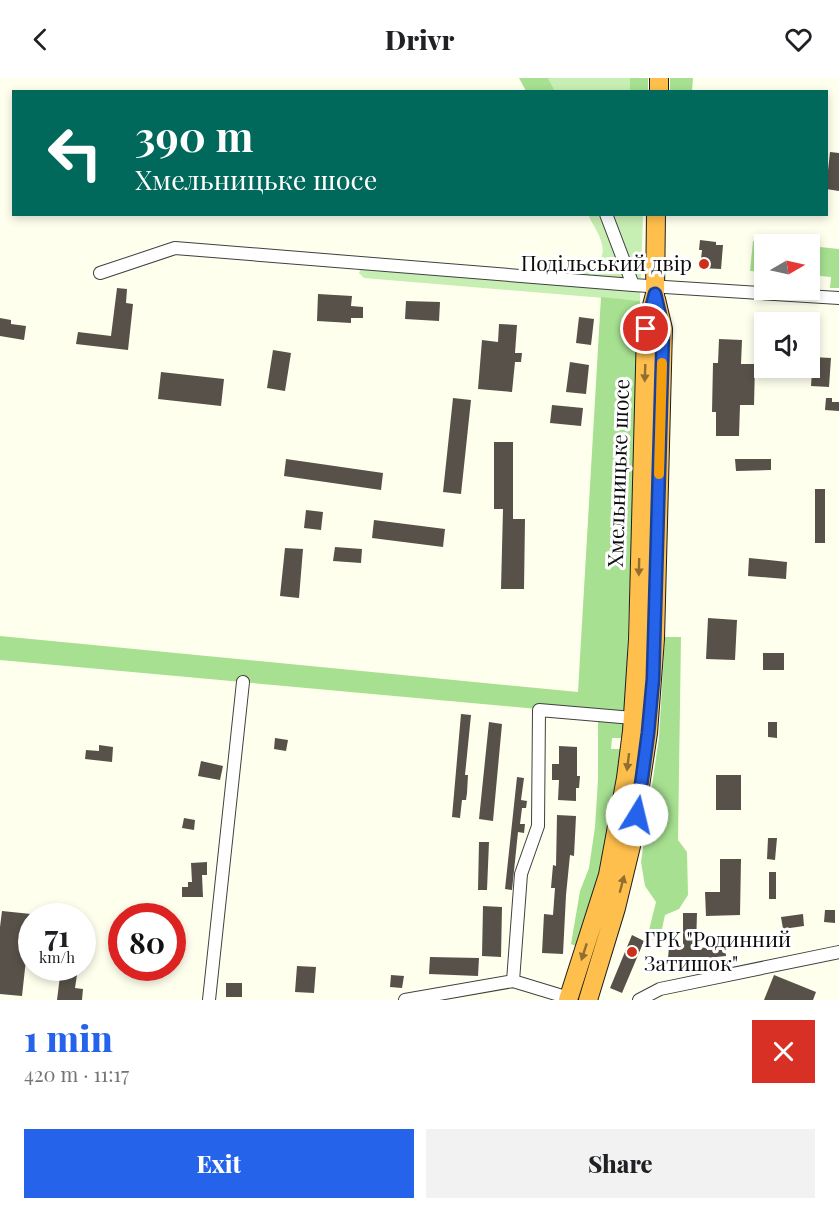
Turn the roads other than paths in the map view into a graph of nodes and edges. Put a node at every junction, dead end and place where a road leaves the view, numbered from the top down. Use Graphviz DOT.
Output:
graph roads {
  1 [pos="607,216"];
  2 [pos="656,216"];
  3 [pos="100,273"];
  4 [pos="633,285"];
  5 [pos="655,290"];
  6 [pos="839,298"];
  7 [pos="243,682"];
  8 [pos="633,718"];
  9 [pos="839,952"];
  10 [pos="513,981"];
  11 [pos="570,999"];
  12 [pos="210,1000"];
  13 [pos="405,1000"];
  14 [pos="588,1000"];
  15 [pos="639,1000"];
  1 -- 4 [label="street"];
  2 -- 5 [label="highway"];
  3 -- 4 [label="street"];
  4 -- 5 [label="street"];
  5 -- 6 [label="street"];
  5 -- 8 [label="highway, Хмельницьке шосе, one-way"];
  14 -- 5 [label="highway, Хмельницьке шосе, one-way"];
  7 -- 12 [label="street"];
  8 -- 10 [label="street"];
  8 -- 11 [label="highway, Хмельницьке шосе, one-way"];
  9 -- 15 [label="street"];
  10 -- 11 [label="street"];
  10 -- 13 [label="street"];
}
